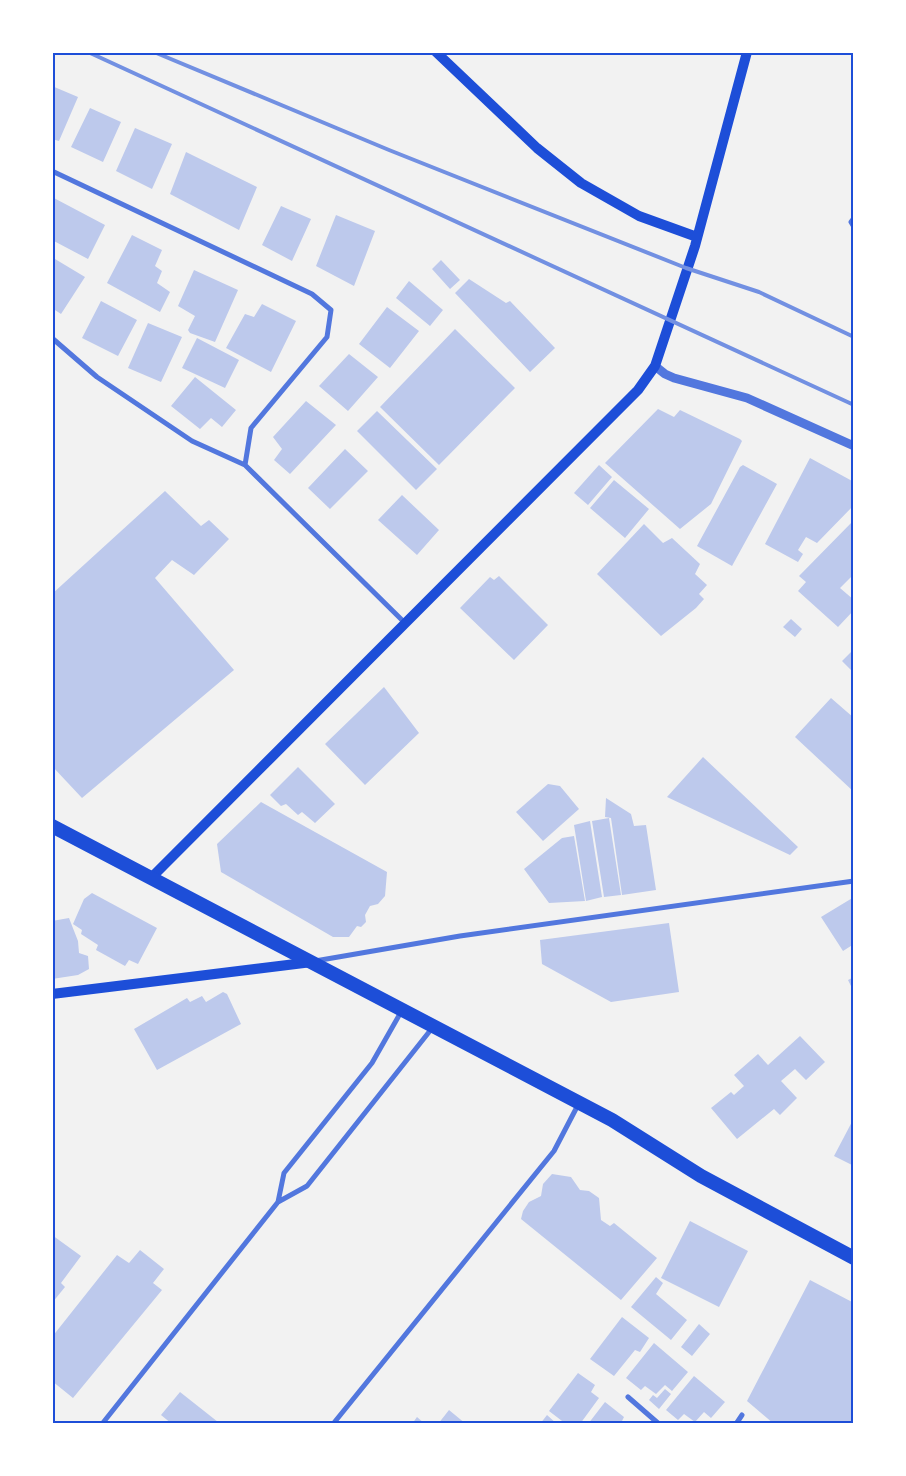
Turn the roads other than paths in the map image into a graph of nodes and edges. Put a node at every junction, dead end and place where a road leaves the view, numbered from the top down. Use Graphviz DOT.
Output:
graph roads {
  1 [pos="436,52"];
  2 [pos="747,52"];
  3 [pos="52,171"];
  4 [pos="854,218"];
  5 [pos="854,227"];
  6 [pos="697,237"];
  7 [pos="52,338"];
  8 [pos="655,366"];
  9 [pos="854,446"];
  10 [pos="245,465"];
  11 [pos="405,623"];
  12 [pos="52,826"];
  13 [pos="151,878"];
  14 [pos="854,881"];
  15 [pos="312,962"];
  16 [pos="52,994"];
  17 [pos="402,1010"];
  18 [pos="434,1026"];
  19 [pos="579,1102"];
  20 [pos="278,1202"];
  21 [pos="854,1258"];
  22 [pos="628,1397"];
  23 [pos="742,1415"];
  24 [pos="102,1424"];
  25 [pos="334,1424"];
  26 [pos="659,1424"];
  27 [pos="736,1424"];
  1 -- 6 [label="main road"];
  2 -- 6 [label="main road"];
  3 -- 10 [label="street"];
  4 -- 5 [label="street"];
  6 -- 8 [label="main road"];
  7 -- 10 [label="street"];
  8 -- 9 [label="street"];
  8 -- 11 [label="main road"];
  10 -- 11 [label="street"];
  11 -- 13 [label="main road"];
  12 -- 13 [label="highway"];
  13 -- 15 [label="highway"];
  14 -- 15 [label="street"];
  15 -- 16 [label="main road"];
  15 -- 17 [label="highway"];
  17 -- 18 [label="highway"];
  17 -- 20 [label="street"];
  18 -- 19 [label="highway"];
  18 -- 20 [label="street"];
  19 -- 21 [label="highway"];
  19 -- 25 [label="street"];
  20 -- 24 [label="street"];
  22 -- 26 [label="street"];
  23 -- 27 [label="street"];
}
